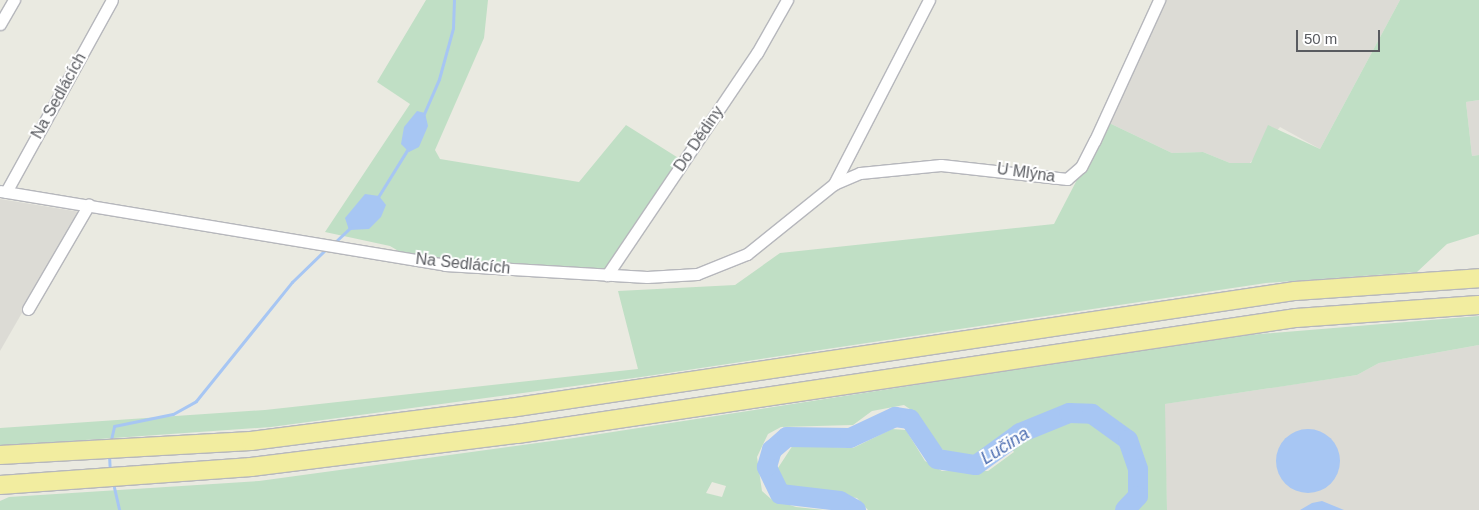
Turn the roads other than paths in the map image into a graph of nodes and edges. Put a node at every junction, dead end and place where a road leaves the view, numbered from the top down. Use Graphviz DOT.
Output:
graph roads {
  1 [pos="14,0"];
  2 [pos="112,0"];
  3 [pos="787,0"];
  4 [pos="929,0"];
  5 [pos="1159,0"];
  6 [pos="0,24"];
  7 [pos="834,184"];
  8 [pos="3,192"];
  9 [pos="819,198"];
  10 [pos="89,204"];
  11 [pos="607,275"];
  12 [pos="1479,278"];
  13 [pos="1479,304"];
  14 [pos="28,309"];
  15 [pos="0,455"];
  16 [pos="53,483"];
  17 [pos="0,484"];
  18 [pos="0,492"];
  1 -- 6 [label="street"];
  2 -- 8 [label="street, Na Sedlácích"];
  3 -- 11 [label="street, Do Dědiny"];
  4 -- 7 [label="street"];
  5 -- 7 [label="street, U Mlýna"];
  7 -- 9 [label="street, U Mlýna"];
  8 -- 10 [label="street, Na Sedlácích"];
  9 -- 11 [label="street, Na Sedlácích"];
  10 -- 11 [label="street, Na Sedlácích"];
  10 -- 14 [label="street"];
  12 -- 15 [label="highway"];
  13 -- 16 [label="highway"];
  16 -- 17 [label="highway"];
  16 -- 18 [label="highway"];
}
